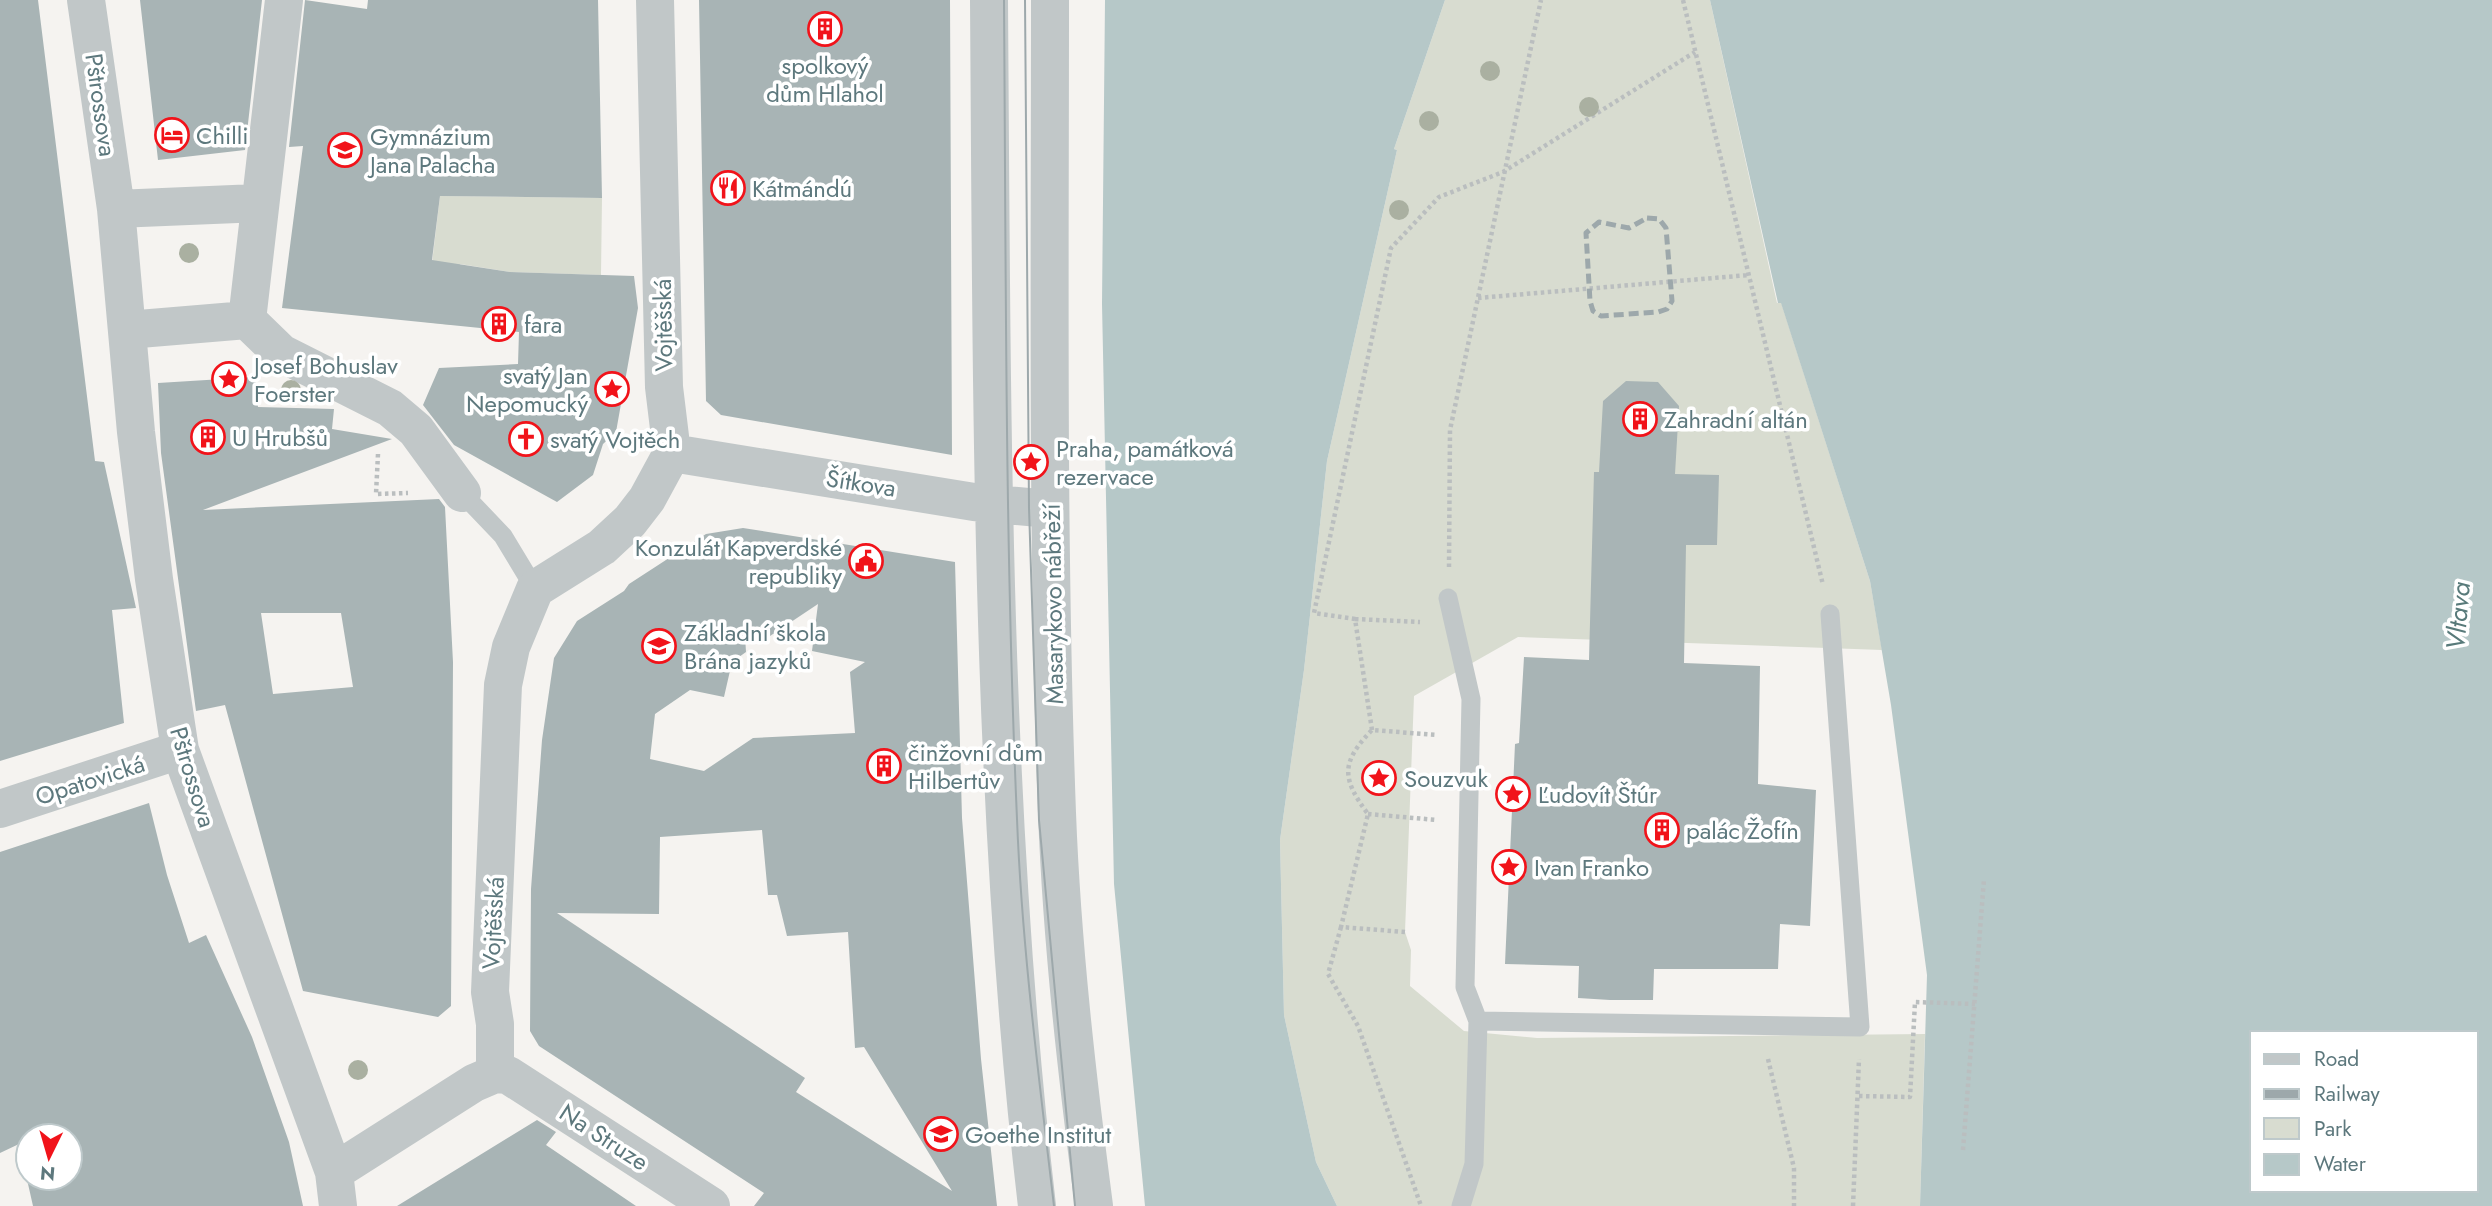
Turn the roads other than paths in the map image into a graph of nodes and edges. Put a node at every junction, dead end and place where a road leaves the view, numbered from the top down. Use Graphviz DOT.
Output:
graph roads {
  1 [pos="86,0"];
  2 [pos="284,0"];
  3 [pos="654,0"];
  4 [pos="989,0"];
  5 [pos="1050,0"];
  6 [pos="259,203"];
  7 [pos="116,209"];
  8 [pos="247,320"];
  9 [pos="127,330"];
  10 [pos="672,453"];
  11 [pos="462,493"];
  12 [pos="992,504"];
  13 [pos="1050,509"];
  14 [pos="535,589"];
  15 [pos="1448,598"];
  16 [pos="1830,614"];
  17 [pos="180,750"];
  18 [pos="0,808"];
  19 [pos="1478,1021"];
  20 [pos="495,1074"];
  21 [pos="336,1189"];
  22 [pos="711,1206"];
  23 [pos="1037,1206"];
  24 [pos="1094,1206"];
  25 [pos="1461,1206"];
  1 -- 7 [label="street, Pštrossova"];
  2 -- 6 [label="street"];
  3 -- 10 [label="street, Vojtěšská"];
  4 -- 12 [label="street"];
  5 -- 13 [label="street, Masarykovo nábřeží"];
  6 -- 7 [label="street"];
  6 -- 8 [label="street"];
  7 -- 9 [label="street, Pštrossova"];
  8 -- 9 [label="street"];
  8 -- 11 [label="street"];
  9 -- 17 [label="street, Pštrossova"];
  10 -- 12 [label="street, Šítkova"];
  10 -- 14 [label="street"];
  11 -- 14 [label="lane"];
  12 -- 13 [label="street, Šítkova"];
  12 -- 23 [label="street"];
  13 -- 24 [label="street, Masarykovo nábřeží"];
  14 -- 20 [label="street, Vojtěšská"];
  15 -- 19 [label="lane"];
  16 -- 19 [label="lane"];
  17 -- 18 [label="street, Opatovická"];
  17 -- 21 [label="street, Pštrossova"];
  19 -- 25 [label="lane"];
  20 -- 21 [label="street"];
  20 -- 22 [label="street, Na Struze"];
}
